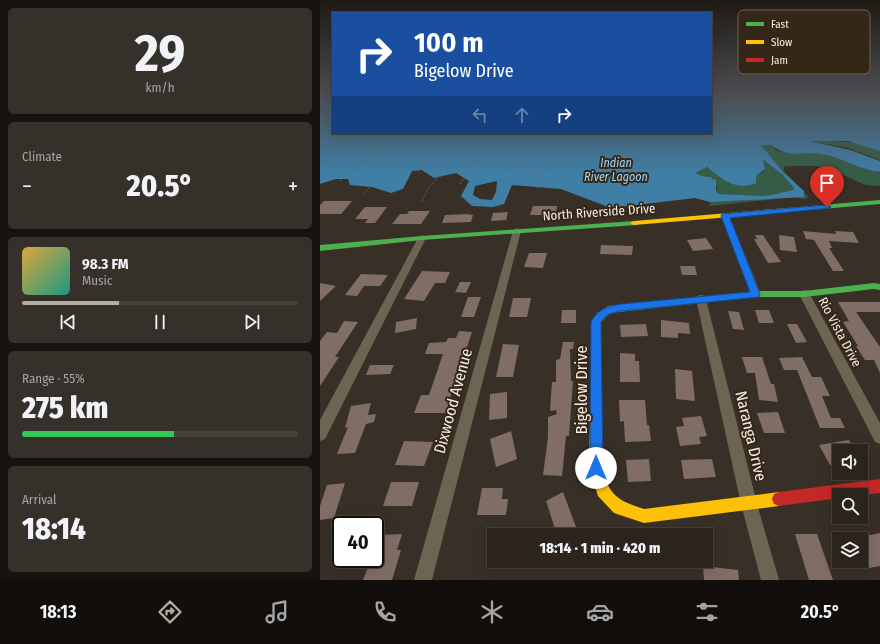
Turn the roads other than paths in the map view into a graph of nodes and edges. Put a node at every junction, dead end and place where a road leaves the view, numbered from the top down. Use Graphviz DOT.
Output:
graph roads {
  1 [pos="880,202"];
  2 [pos="725,216"];
  3 [pos="517,231"];
  4 [pos="422,238"];
  5 [pos="320,248"];
  6 [pos="880,287"];
  7 [pos="756,294"];
  8 [pos="804,294"];
  9 [pos="701,299"];
  10 [pos="320,434"];
  11 [pos="880,437"];
  12 [pos="880,486"];
  13 [pos="749,504"];
  14 [pos="423,580"];
  15 [pos="770,580"];
  1 -- 2 [label="street, North Riverside Drive"];
  2 -- 3 [label="street, North Riverside Drive"];
  2 -- 7 [label="street"];
  3 -- 4 [label="street, North Riverside Drive"];
  3 -- 14 [label="street, Dixwood Avenue"];
  4 -- 5 [label="street, North Riverside Drive"];
  4 -- 10 [label="street"];
  6 -- 8 [label="street"];
  7 -- 8 [label="street, Rio Vista Drive"];
  7 -- 9 [label="street, Bigelow Drive"];
  8 -- 11 [label="street, Rio Vista Drive"];
  9 -- 13 [label="street, Naranga Drive"];
  9 -- 13 [label="street, Bigelow Drive"];
  12 -- 13 [label="street, Bigelow Drive"];
  13 -- 15 [label="street, Naranga Drive"];
}
